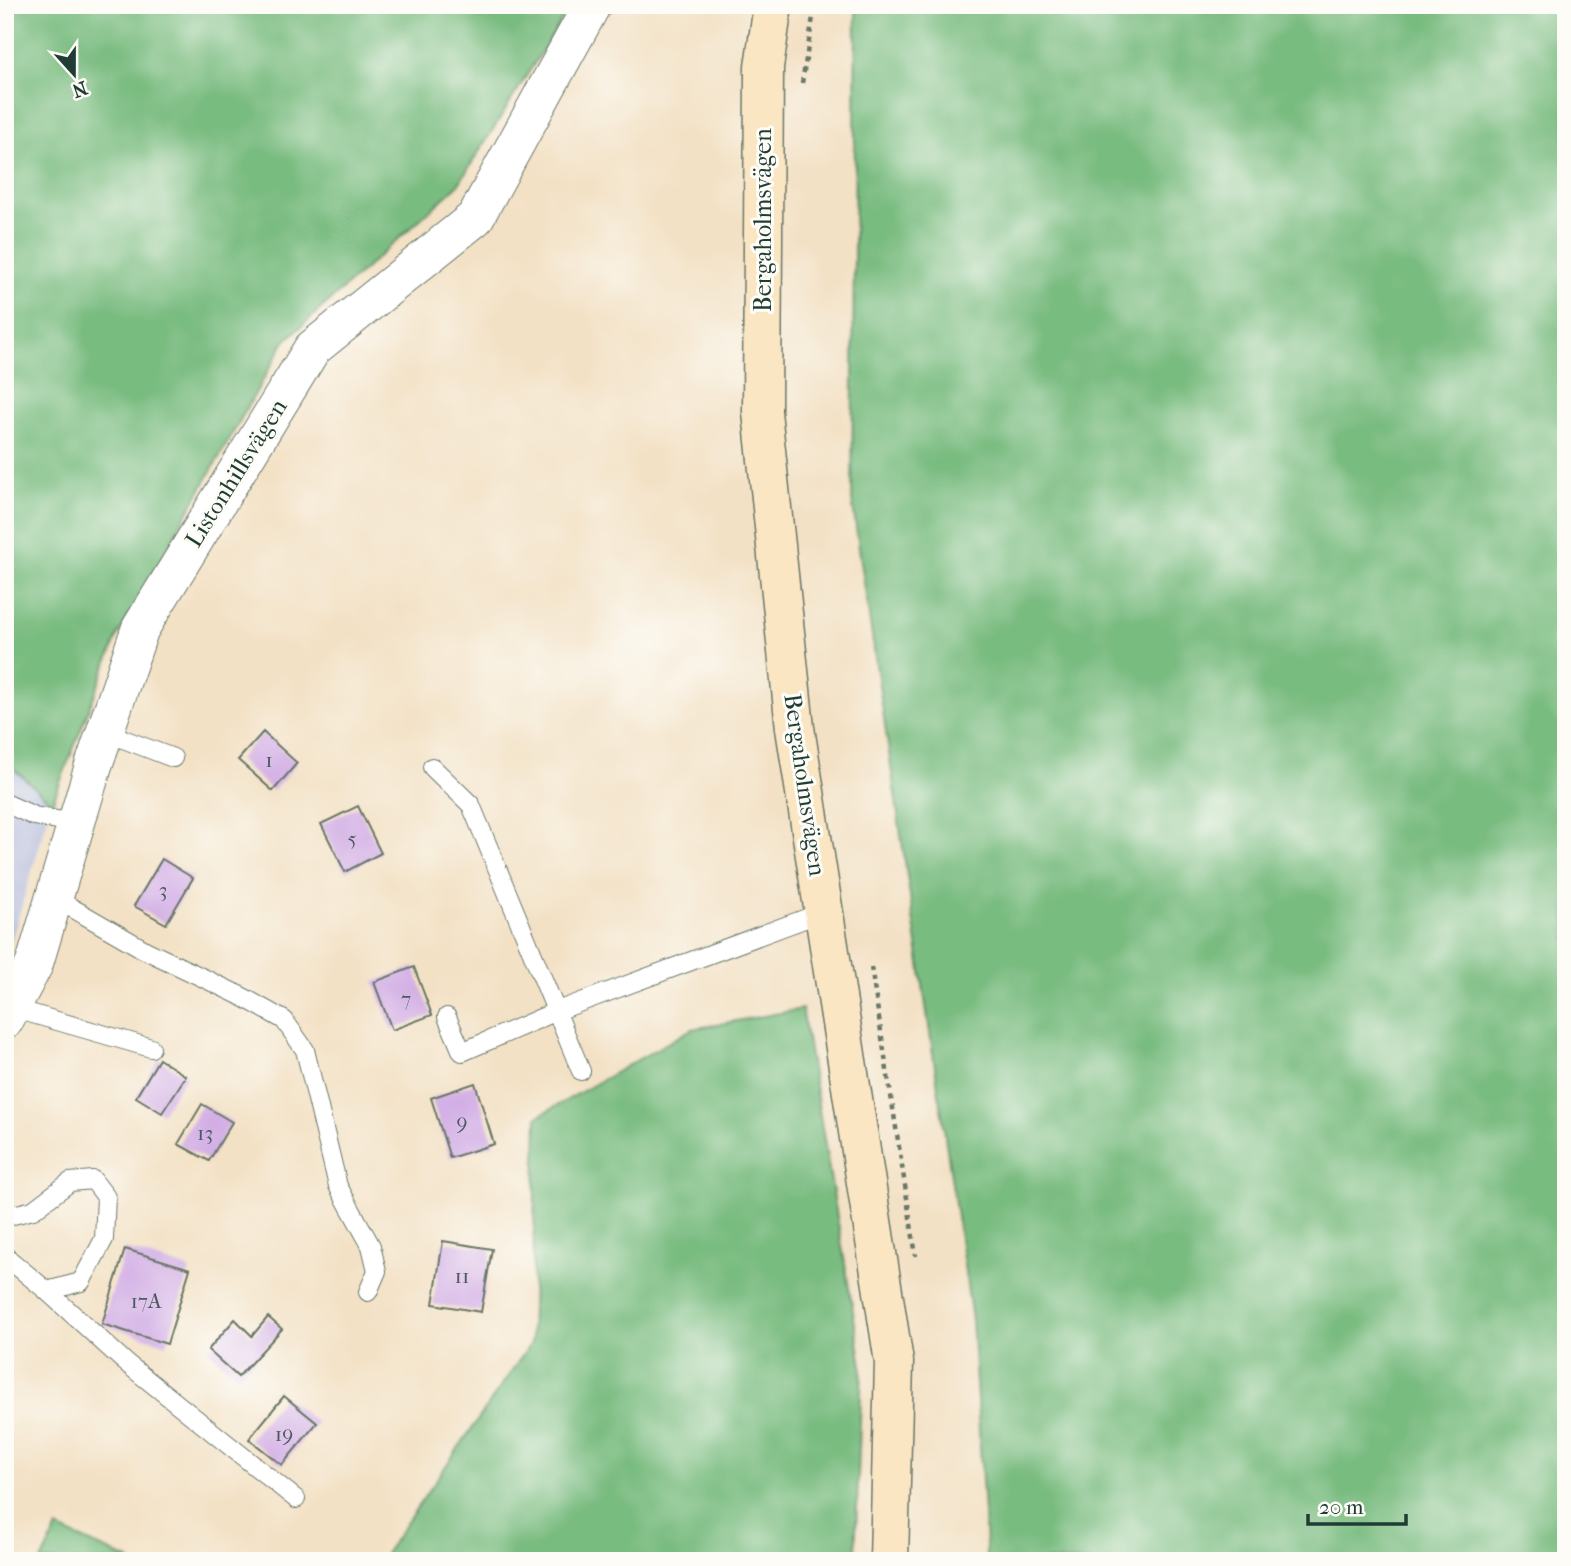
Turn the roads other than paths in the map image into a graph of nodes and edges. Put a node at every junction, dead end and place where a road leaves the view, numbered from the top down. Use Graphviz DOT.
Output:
graph roads {
  1 [pos="592,5"];
  2 [pos="773,5"];
  3 [pos="105,732"];
  4 [pos="173,758"];
  5 [pos="432,767"];
  6 [pos="5,803"];
  7 [pos="75,823"];
  8 [pos="53,897"];
  9 [pos="823,912"];
  10 [pos="557,1011"];
  11 [pos="8,1014"];
  12 [pos="447,1017"];
  13 [pos="151,1048"];
  14 [pos="581,1071"];
  15 [pos="5,1217"];
  16 [pos="5,1256"];
  17 [pos="47,1291"];
  18 [pos="368,1292"];
  19 [pos="296,1499"];
  20 [pos="889,1561"];
  1 -- 3 [label="street, Listonhillsvägen"];
  2 -- 9 [label="main road, Bergaholmsvägen"];
  3 -- 4 [label="lane"];
  3 -- 7 [label="street, Listonhillsvägen"];
  5 -- 10 [label="lane"];
  6 -- 7 [label="lane"];
  7 -- 8 [label="street, Listonhillsvägen"];
  8 -- 11 [label="street, Listonhillsvägen"];
  8 -- 18 [label="lane"];
  9 -- 10 [label="lane"];
  9 -- 20 [label="main road, Bergaholmsvägen"];
  10 -- 12 [label="lane"];
  10 -- 14 [label="lane"];
  11 -- 13 [label="lane"];
  15 -- 17 [label="lane"];
  16 -- 17 [label="lane"];
  17 -- 19 [label="lane"];
}
